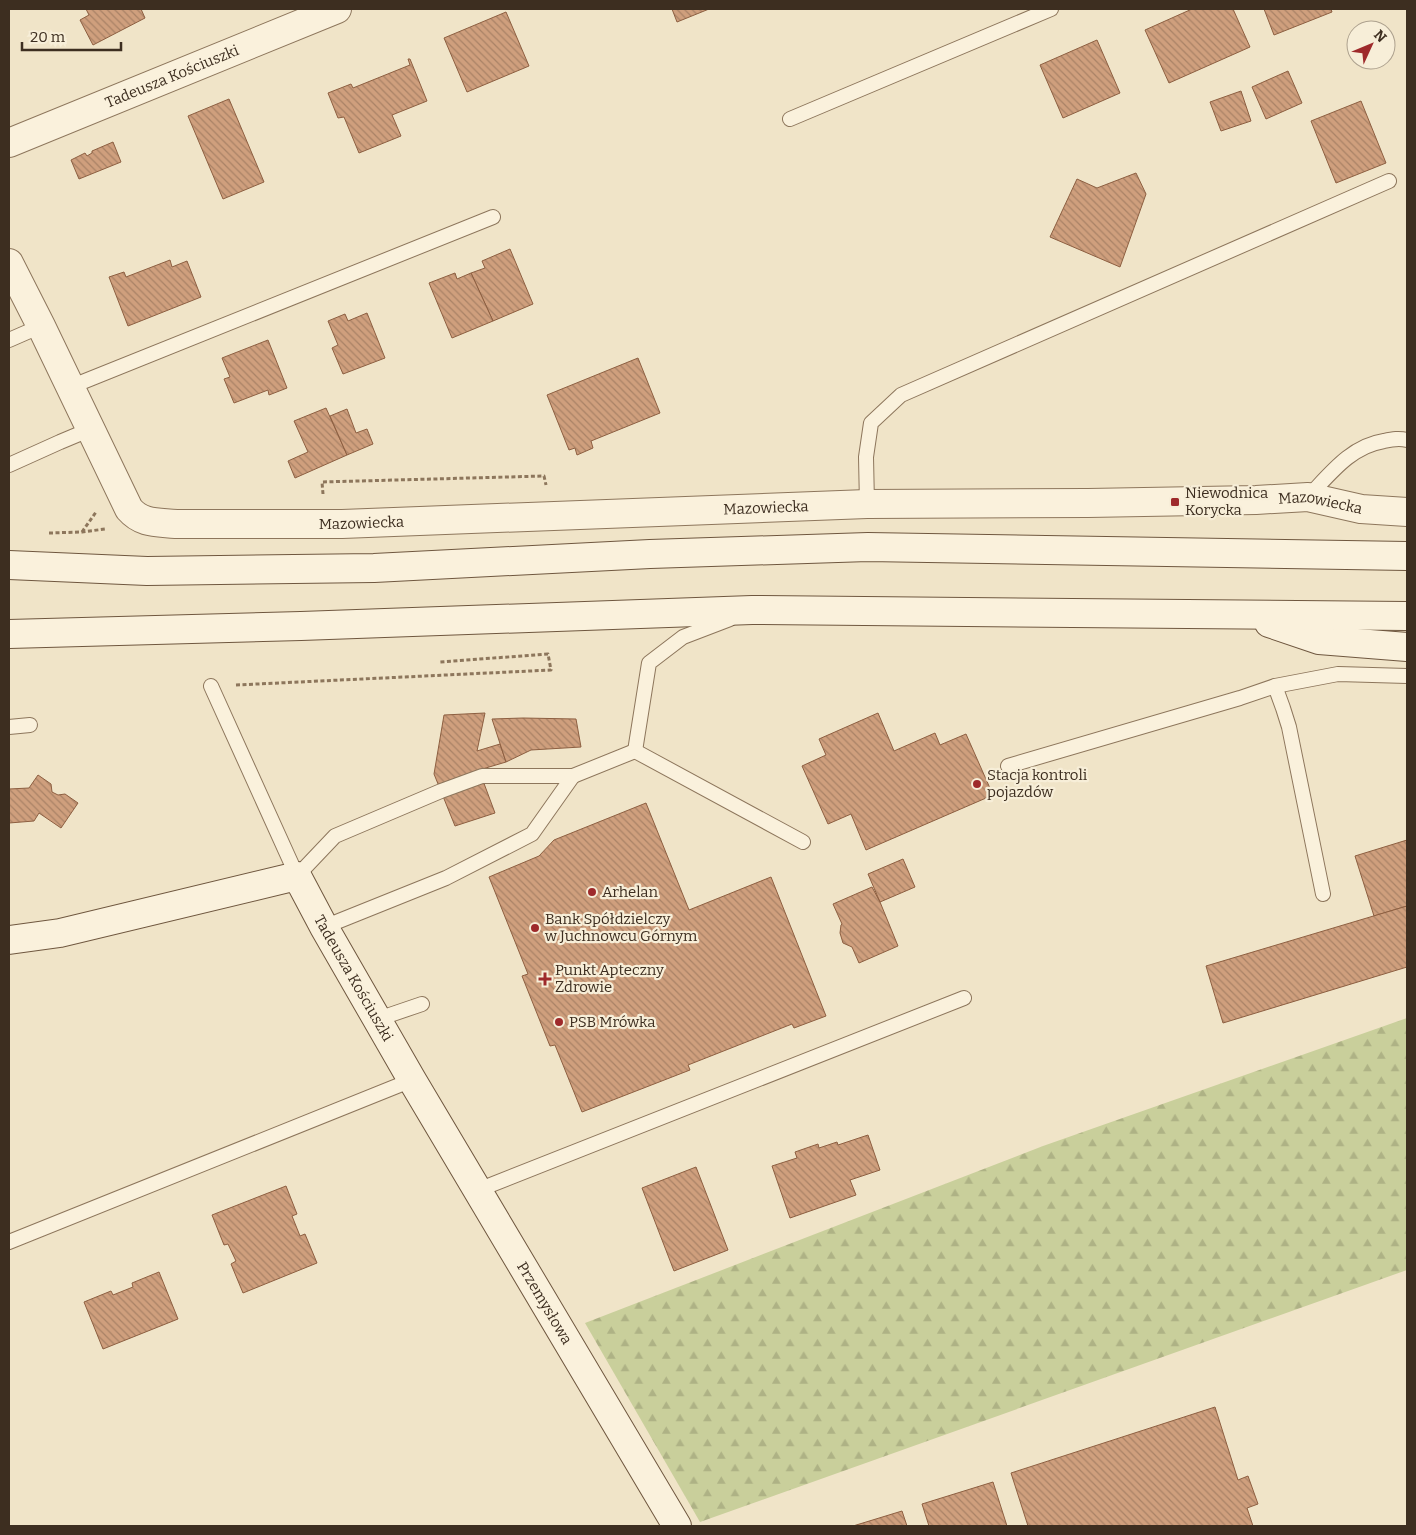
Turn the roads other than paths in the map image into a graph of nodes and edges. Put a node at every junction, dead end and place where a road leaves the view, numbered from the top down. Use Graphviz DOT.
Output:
graph roads {
  1 [pos="336,9"];
  2 [pos="1051,9"];
  3 [pos="790,119"];
  4 [pos="9,143"];
  5 [pos="1389,181"];
  6 [pos="493,217"];
  7 [pos="9,263"];
  8 [pos="41,326"];
  9 [pos="9,340"];
  10 [pos="70,387"];
  11 [pos="91,429"];
  12 [pos="1407,440"];
  13 [pos="9,465"];
  14 [pos="1308,497"];
  15 [pos="867,504"];
  16 [pos="1407,512"];
  17 [pos="1407,556"];
  18 [pos="9,565"];
  19 [pos="752,610"];
  20 [pos="1246,615"];
  21 [pos="1407,616"];
  22 [pos="9,634"];
  23 [pos="1407,647"];
  24 [pos="1407,676"];
  25 [pos="211,686"];
  26 [pos="1275,686"];
  27 [pos="30,725"];
  28 [pos="9,727"];
  29 [pos="634,751"];
  30 [pos="1008,766"];
  31 [pos="573,776"];
  32 [pos="804,842"];
  33 [pos="297,876"];
  34 [pos="1323,894"];
  35 [pos="324,927"];
  36 [pos="9,940"];
  37 [pos="964,998"];
  38 [pos="422,1004"];
  39 [pos="378,1019"];
  40 [pos="412,1080"];
  41 [pos="478,1190"];
  42 [pos="9,1242"];
  43 [pos="677,1526"];
  1 -- 4 [label="street, Tadeusza Kościuszki"];
  2 -- 3 [label="lane"];
  5 -- 15 [label="lane"];
  6 -- 10 [label="lane"];
  7 -- 8 [label="street"];
  8 -- 9 [label="lane"];
  8 -- 10 [label="street"];
  10 -- 11 [label="street"];
  11 -- 13 [label="lane"];
  11 -- 15 [label="street, Mazowiecka"];
  12 -- 14 [label="lane"];
  14 -- 15 [label="street, Mazowiecka"];
  14 -- 16 [label="street, Mazowiecka"];
  17 -- 18 [label="street"];
  19 -- 20 [label="street"];
  19 -- 22 [label="street"];
  19 -- 29 [label="lane"];
  20 -- 21 [label="street"];
  20 -- 23 [label="street"];
  24 -- 26 [label="lane"];
  25 -- 33 [label="lane"];
  26 -- 30 [label="lane"];
  26 -- 34 [label="lane"];
  27 -- 28 [label="lane"];
  29 -- 31 [label="lane"];
  29 -- 32 [label="lane"];
  31 -- 33 [label="lane"];
  31 -- 35 [label="lane"];
  33 -- 35 [label="street, Tadeusza Kościuszki"];
  33 -- 36 [label="street"];
  35 -- 39 [label="street, Tadeusza Kościuszki"];
  37 -- 41 [label="lane"];
  38 -- 39 [label="lane"];
  39 -- 40 [label="street, Tadeusza Kościuszki"];
  40 -- 41 [label="street, Przemysłowa"];
  40 -- 42 [label="lane"];
  41 -- 43 [label="street, Przemysłowa"];
}
